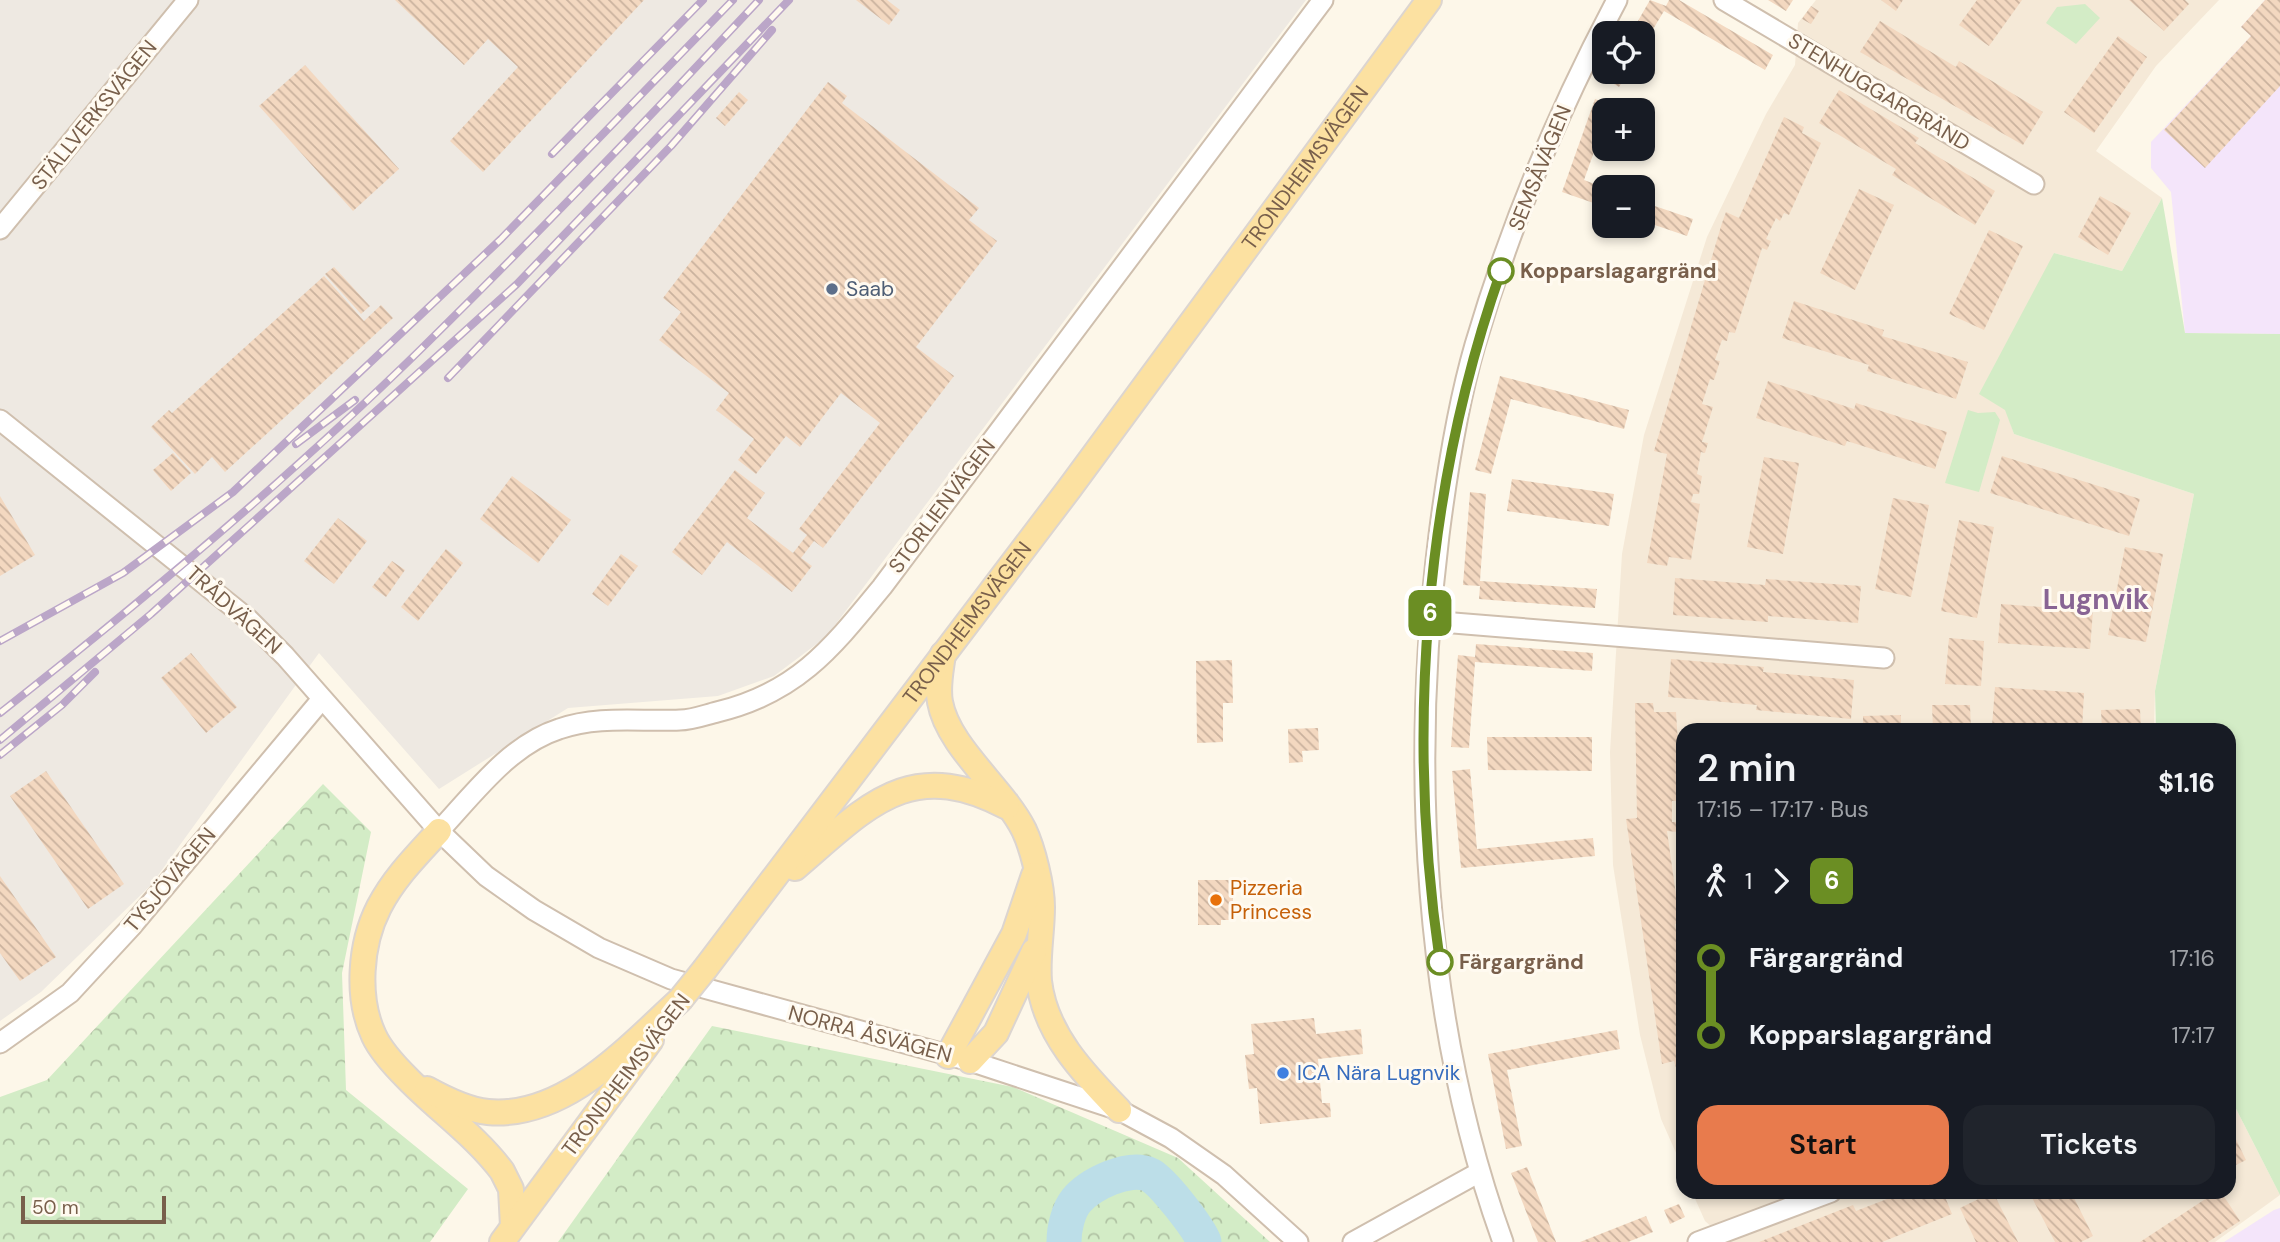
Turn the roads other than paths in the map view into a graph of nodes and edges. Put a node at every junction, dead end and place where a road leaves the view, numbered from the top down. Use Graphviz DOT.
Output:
graph roads {
  1 [pos="188,0"];
  2 [pos="1323,0"];
  3 [pos="1429,0"];
  4 [pos="1618,0"];
  5 [pos="1724,0"];
  6 [pos="2034,184"];
  7 [pos="0,229"];
  8 [pos="0,420"];
  9 [pos="1429,621"];
  10 [pos="944,651"];
  11 [pos="1884,658"];
  12 [pos="322,699"];
  13 [pos="1010,809"];
  14 [pos="439,831"];
  15 [pos="1035,871"];
  16 [pos="762,895"];
  17 [pos="1039,937"];
  18 [pos="680,1000"];
  19 [pos="0,1043"];
  20 [pos="959,1058"];
  21 [pos="405,1077"];
  22 [pos="1119,1110"];
  23 [pos="1478,1173"];
  24 [pos="1813,1199"];
  25 [pos="508,1234"];
  26 [pos="1298,1242"];
  27 [pos="1353,1242"];
  28 [pos="1503,1242"];
  29 [pos="1698,1242"];
  1 -- 7 [label="street, STÄLLVERKSVÄGEN"];
  2 -- 14 [label="street, STORLIENVÄGEN"];
  3 -- 10 [label="main road, TRONDHEIMSVÄGEN"];
  4 -- 9 [label="street, SEMSÅVÄGEN"];
  5 -- 6 [label="street, STENHUGGARGRÄND"];
  8 -- 12 [label="street, TRÅDVÄGEN"];
  9 -- 11 [label="street"];
  9 -- 23 [label="street, SEMSÅVÄGEN"];
  10 -- 13 [label="main road"];
  10 -- 16 [label="main road, TRONDHEIMSVÄGEN"];
  12 -- 14 [label="street, TRÅDVÄGEN"];
  12 -- 19 [label="street, TYSJÖVÄGEN"];
  13 -- 15 [label="main road"];
  13 -- 16 [label="main road"];
  14 -- 20 [label="street, NORRA ÅSVÄGEN"];
  14 -- 21 [label="main road"];
  15 -- 17 [label="main road"];
  15 -- 20 [label="main road"];
  16 -- 18 [label="main road, TRONDHEIMSVÄGEN, bridge"];
  17 -- 20 [label="main road"];
  17 -- 22 [label="main road"];
  18 -- 21 [label="main road"];
  18 -- 25 [label="main road, TRONDHEIMSVÄGEN"];
  20 -- 22 [label="street, NORRA ÅSVÄGEN"];
  21 -- 25 [label="main road"];
  22 -- 26 [label="street, NORRA ÅSVÄGEN"];
  23 -- 27 [label="street"];
  23 -- 28 [label="street, SEMSÅVÄGEN"];
  24 -- 29 [label="street"];
}
